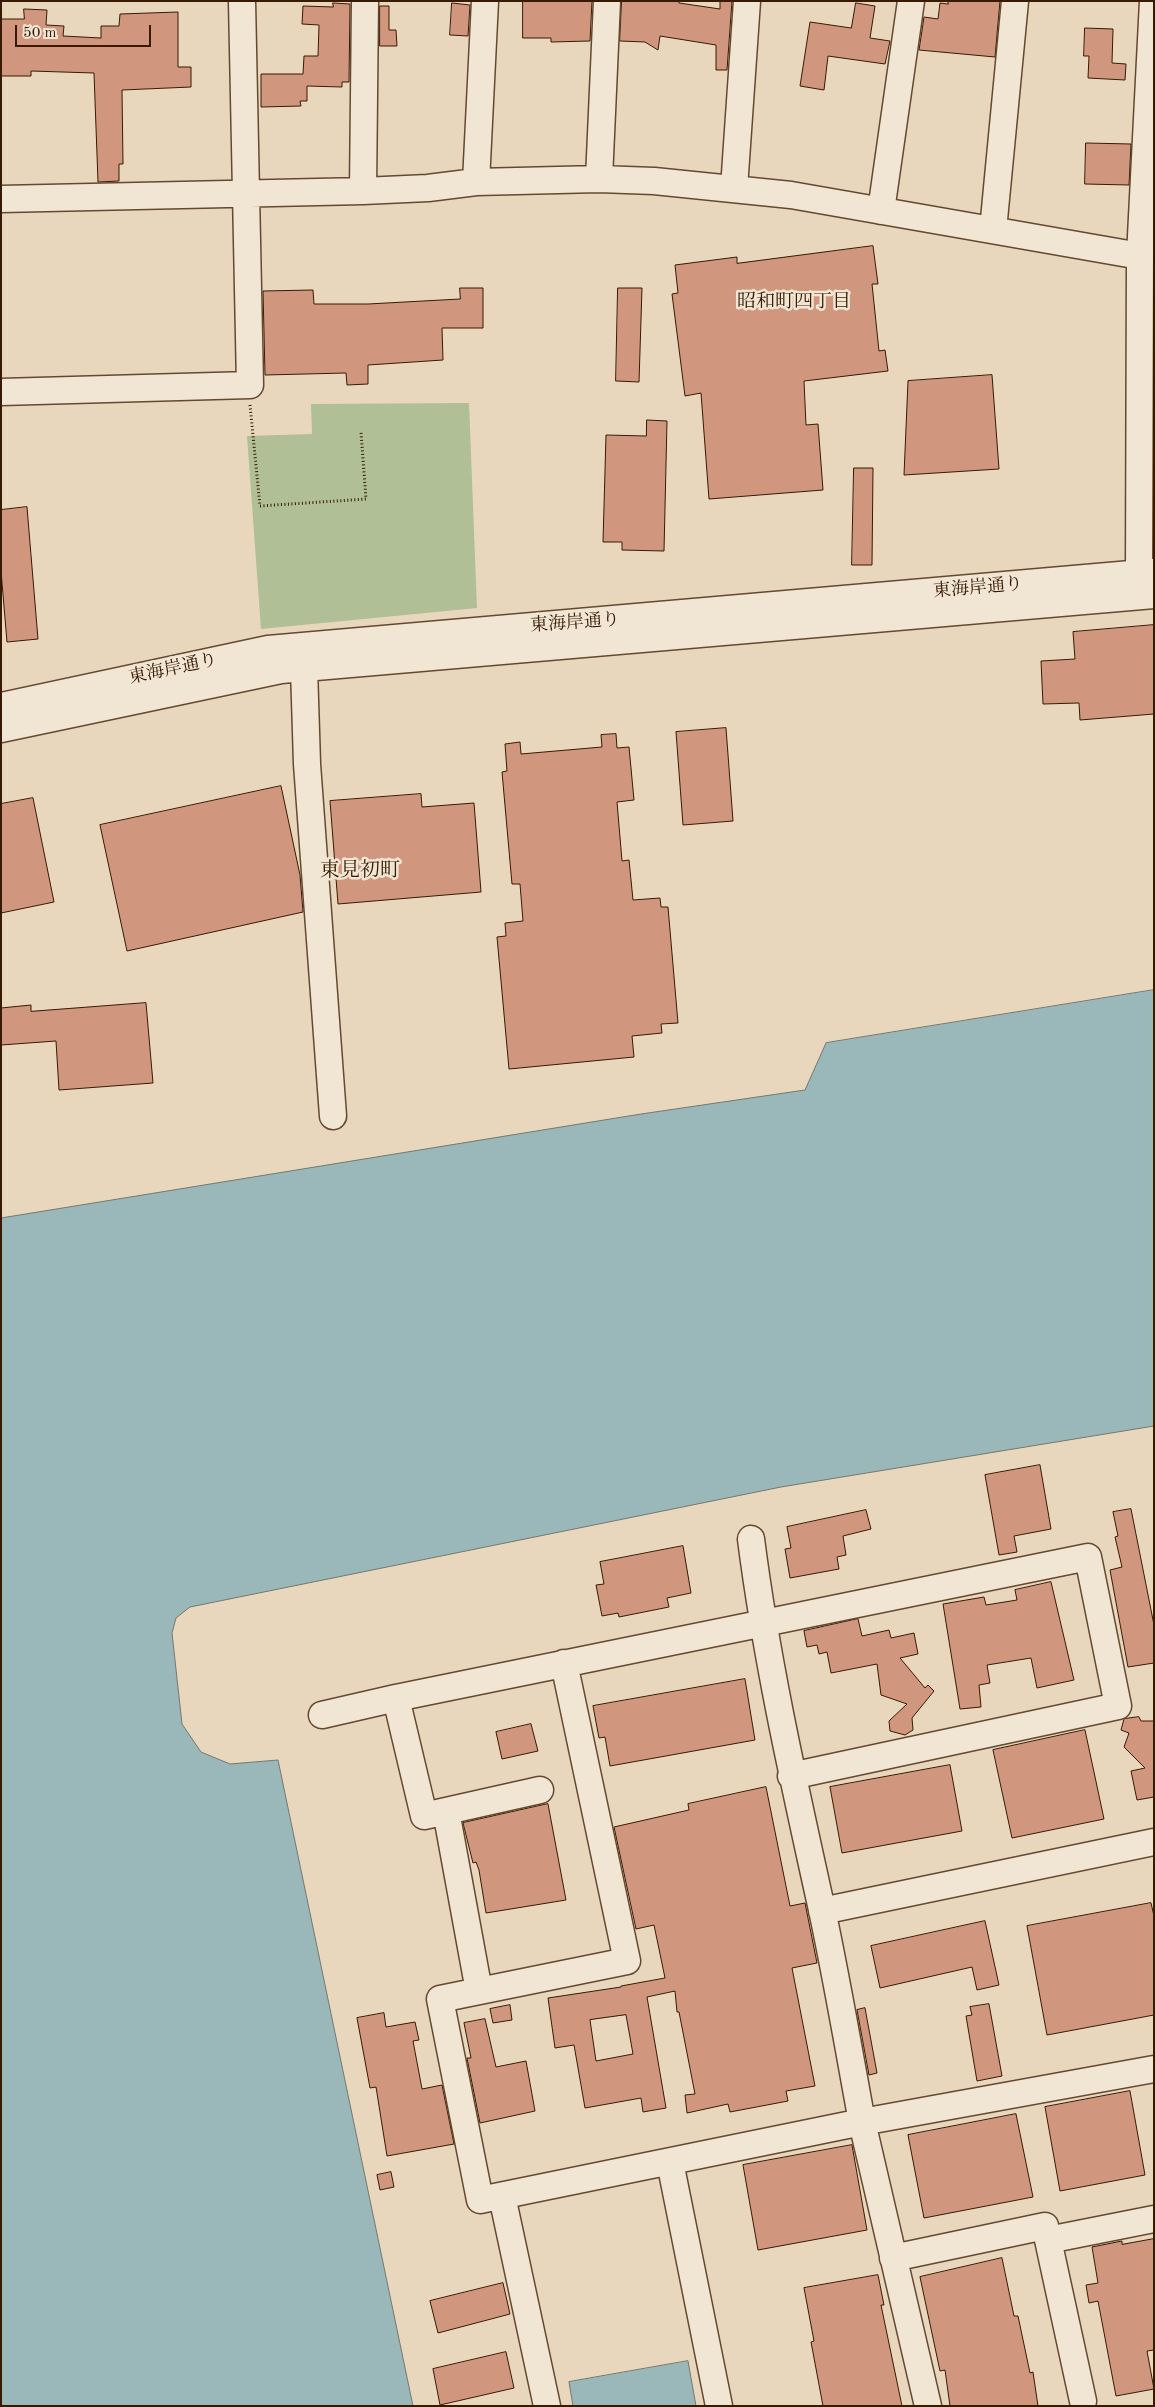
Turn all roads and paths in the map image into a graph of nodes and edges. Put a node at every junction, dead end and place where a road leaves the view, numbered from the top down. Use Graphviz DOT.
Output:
graph roads {
  1 [pos="242,1"];
  2 [pos="365,1"];
  3 [pos="485,1"];
  4 [pos="606,1"];
  5 [pos="747,1"];
  6 [pos="911,1"];
  7 [pos="1015,1"];
  8 [pos="1153,1"];
  9 [pos="599,179"];
  10 [pos="476,182"];
  11 [pos="734,188"];
  12 [pos="363,191"];
  13 [pos="245,193"];
  14 [pos="1,199"];
  15 [pos="881,211"];
  16 [pos="992,230"];
  17 [pos="1145,249"];
  18 [pos="250,385"];
  19 [pos="1,392"];
  20 [pos="361,432"];
  21 [pos="1147,572"];
  22 [pos="1154,595"];
  23 [pos="304,668"];
  24 [pos="1,706"];
  25 [pos="1,729"];
  26 [pos="333,1116"];
  27 [pos="750,1539"];
  28 [pos="762,1623"];
  29 [pos="564,1663"];
  30 [pos="396,1698"];
  31 [pos="322,1715"];
  32 [pos="792,1776"];
  33 [pos="540,1790"];
  34 [pos="446,1811"];
  35 [pos="1154,1842"];
  36 [pos="822,1912"];
  37 [pos="479,1991"];
  38 [pos="1154,2069"];
  39 [pos="862,2122"];
  40 [pos="670,2162"];
  41 [pos="502,2196"];
  42 [pos="1154,2220"];
  43 [pos="1048,2240"];
  44 [pos="893,2258"];
  45 [pos="1083,2401"];
  46 [pos="547,2406"];
  47 [pos="719,2406"];
  48 [pos="928,2406"];
  1 -- 13 [label="street"];
  2 -- 12 [label="street"];
  3 -- 10 [label="street"];
  4 -- 9 [label="street"];
  5 -- 11 [label="street"];
  6 -- 15 [label="street"];
  7 -- 16 [label="street"];
  8 -- 17 [label="street"];
  9 -- 10 [label="street"];
  9 -- 11 [label="street"];
  10 -- 12 [label="street"];
  11 -- 15 [label="street"];
  12 -- 13 [label="street"];
  13 -- 14 [label="street"];
  13 -- 18 [label="street"];
  15 -- 16 [label="street"];
  16 -- 17 [label="street"];
  17 -- 21 [label="street"];
  18 -- 19 [label="street"];
  18 -- 20 [label="path"];
  21 -- 24 [label="street, 東海岸通り"];
  22 -- 23 [label="street, 東海岸通り"];
  23 -- 25 [label="street, 東海岸通り"];
  23 -- 26 [label="street"];
  27 -- 28 [label="street"];
  28 -- 29 [label="street"];
  28 -- 32 [label="street"];
  28 -- 32 [label="street"];
  29 -- 30 [label="street"];
  29 -- 37 [label="street"];
  30 -- 31 [label="street"];
  30 -- 34 [label="street"];
  32 -- 36 [label="street"];
  33 -- 34 [label="street"];
  34 -- 37 [label="street"];
  35 -- 36 [label="street"];
  36 -- 39 [label="street"];
  37 -- 41 [label="street"];
  38 -- 39 [label="street"];
  39 -- 40 [label="street"];
  39 -- 44 [label="street"];
  40 -- 41 [label="street"];
  40 -- 47 [label="street"];
  41 -- 46 [label="street"];
  42 -- 43 [label="street"];
  43 -- 44 [label="street"];
  43 -- 45 [label="street"];
  44 -- 48 [label="street"];
}
